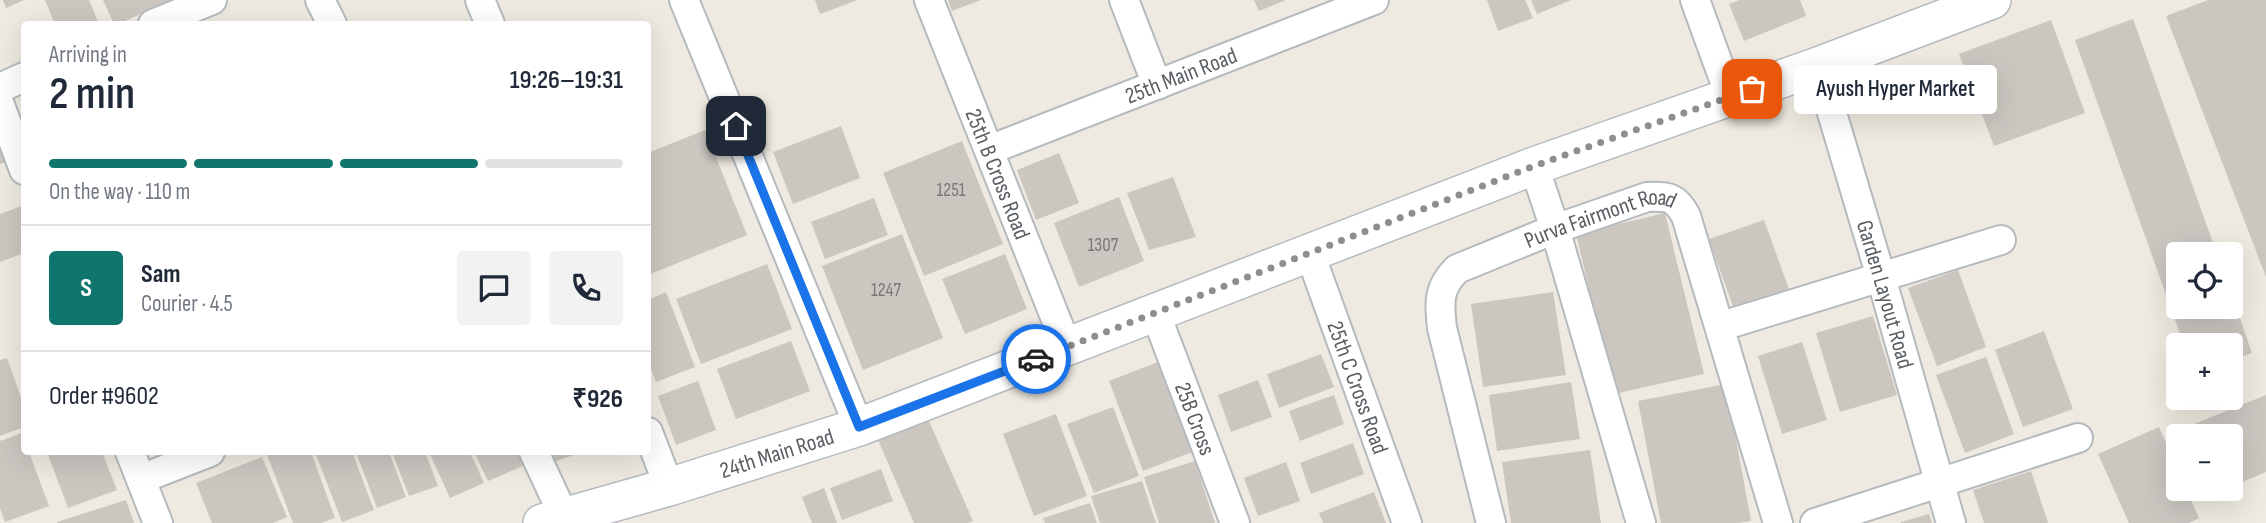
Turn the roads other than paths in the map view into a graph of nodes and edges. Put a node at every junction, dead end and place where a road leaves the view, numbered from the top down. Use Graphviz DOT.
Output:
graph roads {
  1 [pos="212,0"];
  2 [pos="320,0"];
  3 [pos="480,0"];
  4 [pos="684,0"];
  5 [pos="929,0"];
  6 [pos="1124,0"];
  7 [pos="1374,0"];
  8 [pos="1695,0"];
  9 [pos="1992,0"];
  10 [pos="160,21"];
  11 [pos="330,21"];
  12 [pos="489,21"];
  13 [pos="1818,66"];
  14 [pos="21,79"];
  15 [pos="1157,85"];
  16 [pos="0,88"];
  17 [pos="1730,96"];
  18 [pos="0,105"];
  19 [pos="989,150"];
  20 [pos="21,162"];
  21 [pos="1534,166"];
  22 [pos="1555,229"];
  23 [pos="2001,240"];
  24 [pos="1310,251"];
  25 [pos="1881,277"];
  26 [pos="1155,312"];
  27 [pos="1735,322"];
  28 [pos="1068,347"];
  29 [pos="859,427"];
  30 [pos="2078,438"];
  31 [pos="651,440"];
  32 [pos="131,455"];
  33 [pos="202,455"];
  34 [pos="535,455"];
  35 [pos="141,479"];
  36 [pos="1940,484"];
  37 [pos="669,486"];
  38 [pos="558,521"];
  39 [pos="158,523"];
  40 [pos="1235,523"];
  41 [pos="1407,523"];
  42 [pos="1491,523"];
  43 [pos="1642,523"];
  44 [pos="1778,523"];
  45 [pos="1815,523"];
  46 [pos="1951,523"];
  1 -- 10 [label="street"];
  2 -- 11 [label="street"];
  3 -- 12 [label="street"];
  4 -- 29 [label="street"];
  5 -- 19 [label="street, 25th B Cross Road"];
  6 -- 15 [label="street"];
  7 -- 15 [label="street, 25th Main Road"];
  8 -- 17 [label="street"];
  9 -- 13 [label="street, 24th Main Road"];
  13 -- 17 [label="street, 24th Main Road"];
  13 -- 25 [label="street, Garden Layout Road"];
  14 -- 16 [label="street"];
  15 -- 19 [label="street, 25th Main Road"];
  17 -- 21 [label="street, 24th Main Road"];
  18 -- 20 [label="street"];
  19 -- 28 [label="street, 25th B Cross Road"];
  21 -- 22 [label="street"];
  21 -- 24 [label="street, 24th Main Road"];
  22 -- 42 [label="street, Purva Fairmont Road"];
  22 -- 43 [label="street"];
  22 -- 44 [label="street, Purva Fairmont Road"];
  23 -- 25 [label="street"];
  24 -- 26 [label="street, 24th Main Road"];
  24 -- 41 [label="street, 25th C Cross Road"];
  25 -- 27 [label="street"];
  25 -- 36 [label="street, Garden Layout Road"];
  26 -- 28 [label="street, 24th Main Road"];
  26 -- 40 [label="street, 25B Cross"];
  28 -- 29 [label="street, 24th Main Road"];
  29 -- 37 [label="street, 24th Main Road"];
  30 -- 36 [label="street"];
  31 -- 37 [label="street"];
  32 -- 35 [label="street"];
  33 -- 35 [label="street"];
  34 -- 38 [label="street"];
  35 -- 39 [label="street"];
  36 -- 45 [label="street"];
  36 -- 46 [label="street, Garden Layout Road"];
  37 -- 38 [label="street, 24th Main Road"];
}
